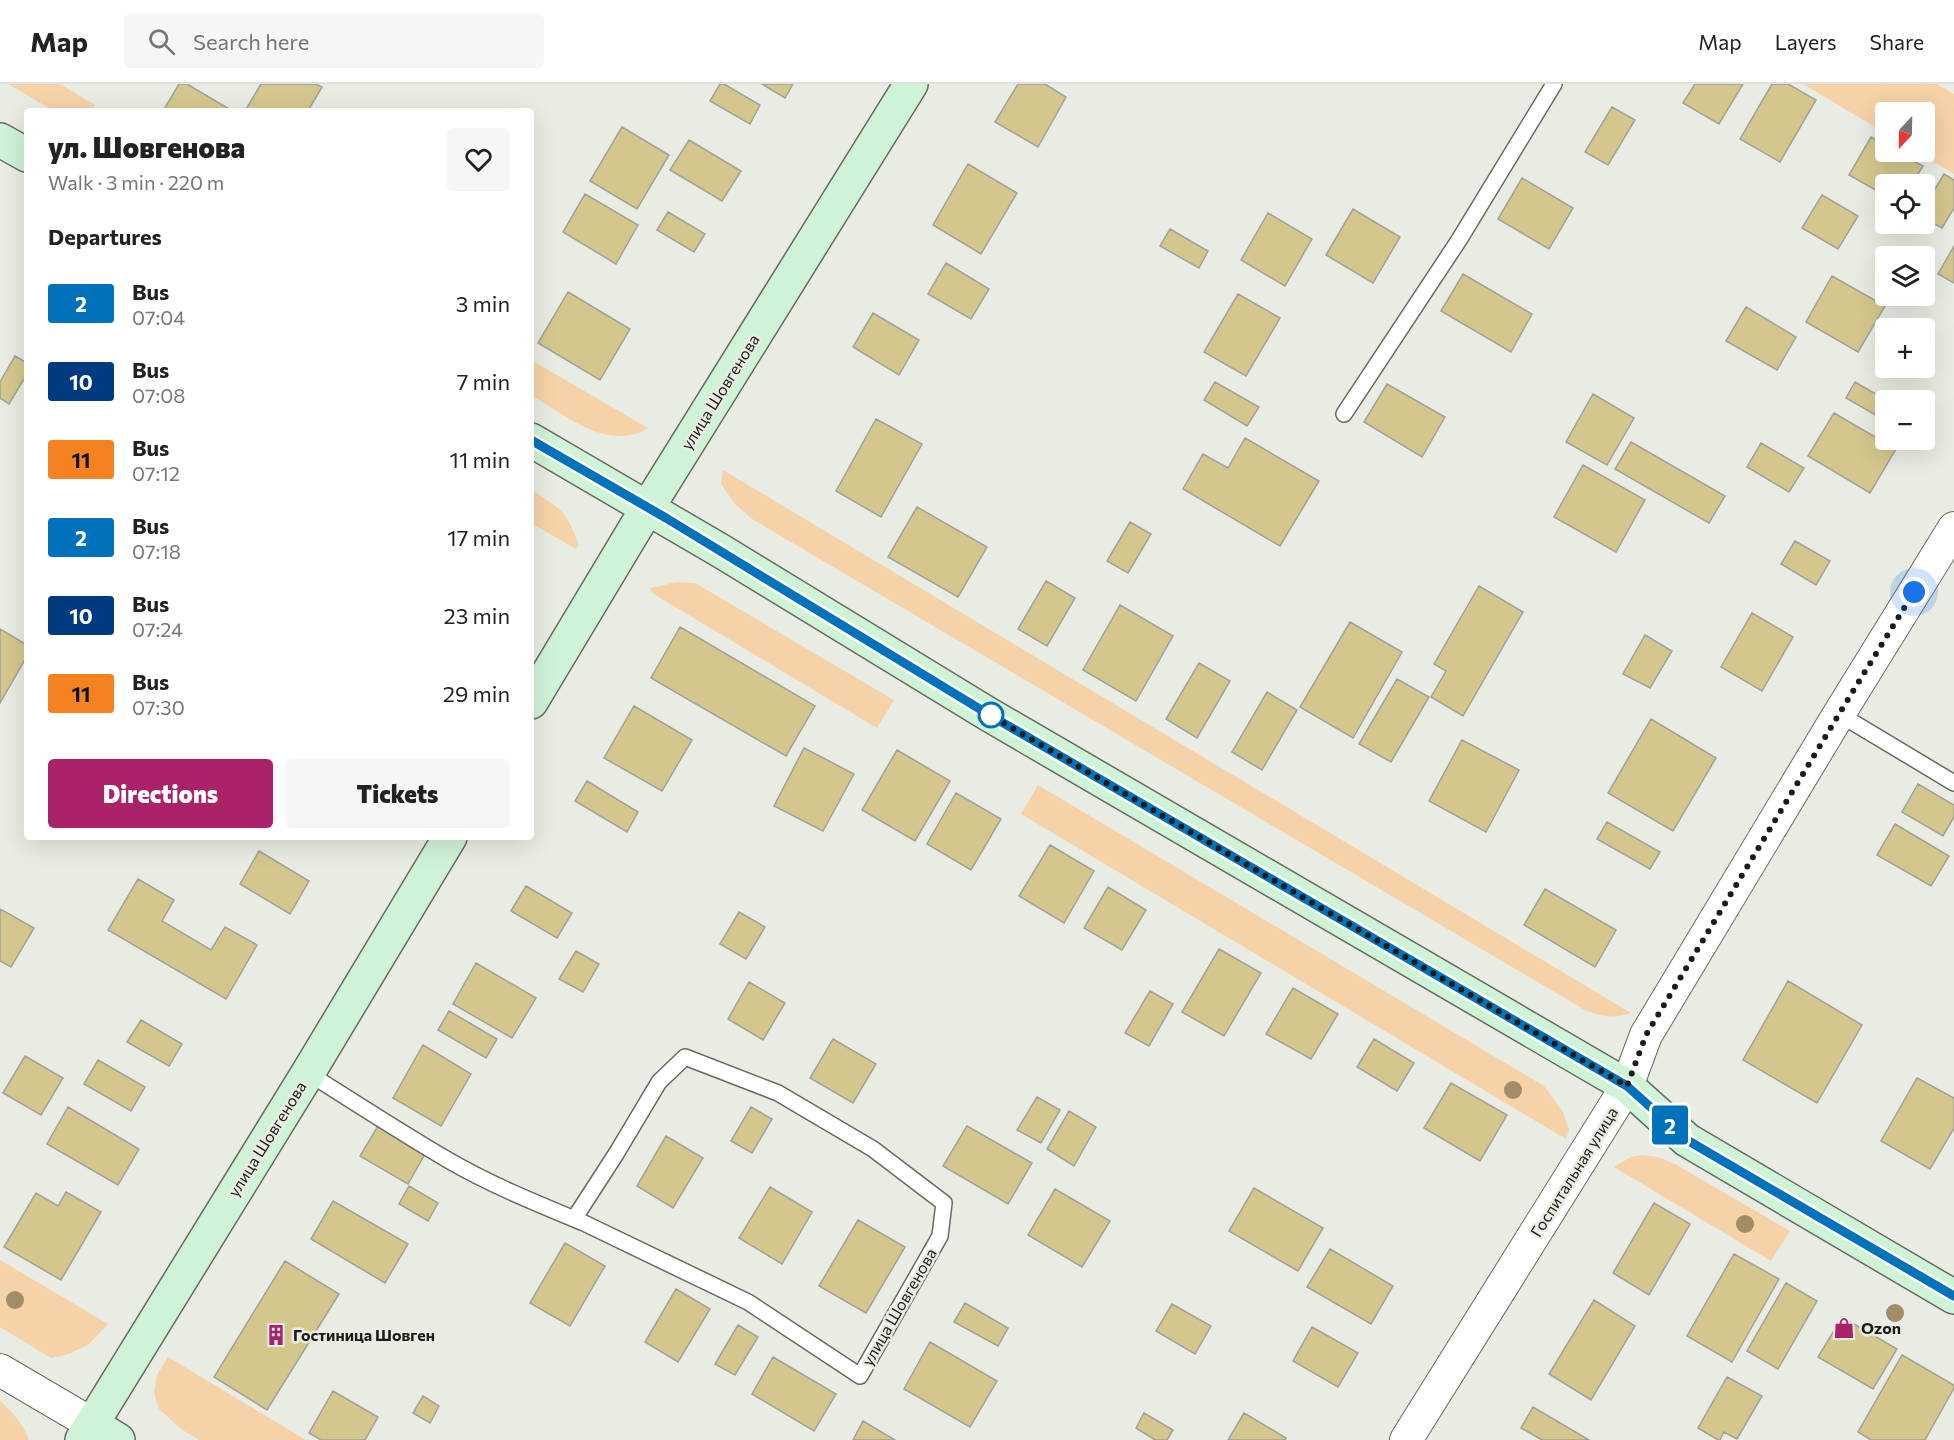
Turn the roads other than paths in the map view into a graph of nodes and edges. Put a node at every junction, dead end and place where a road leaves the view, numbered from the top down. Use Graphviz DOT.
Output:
graph roads {
  1 [pos="911,84"];
  2 [pos="1554,84"];
  3 [pos="0,140"];
  4 [pos="24,153"];
  5 [pos="1344,414"];
  6 [pos="534,442"];
  7 [pos="648,507"];
  8 [pos="1954,528"];
  9 [pos="534,697"];
  10 [pos="1839,714"];
  11 [pos="1954,783"];
  12 [pos="448,840"];
  13 [pos="308,1073"];
  14 [pos="1627,1086"];
  15 [pos="574,1219"];
  16 [pos="1954,1296"];
  17 [pos="0,1370"];
  18 [pos="97,1435"];
  19 [pos="1406,1440"];
  1 -- 7 [label="main road, улица Шовгенова"];
  2 -- 5 [label="lane"];
  3 -- 4 [label="main road"];
  6 -- 7 [label="main road"];
  7 -- 9 [label="main road, улица Шовгенова"];
  7 -- 14 [label="main road"];
  8 -- 10 [label="street, Госпитальная улица"];
  10 -- 11 [label="lane"];
  10 -- 14 [label="street, Госпитальная улица"];
  12 -- 13 [label="main road, улица Шовгенова"];
  13 -- 15 [label="lane"];
  13 -- 18 [label="main road, улица Шовгенова"];
  14 -- 16 [label="main road"];
  14 -- 19 [label="street, Госпитальная улица"];
  15 -- 15 [label="lane, улица Шовгенова"];
  17 -- 18 [label="street"];
}
